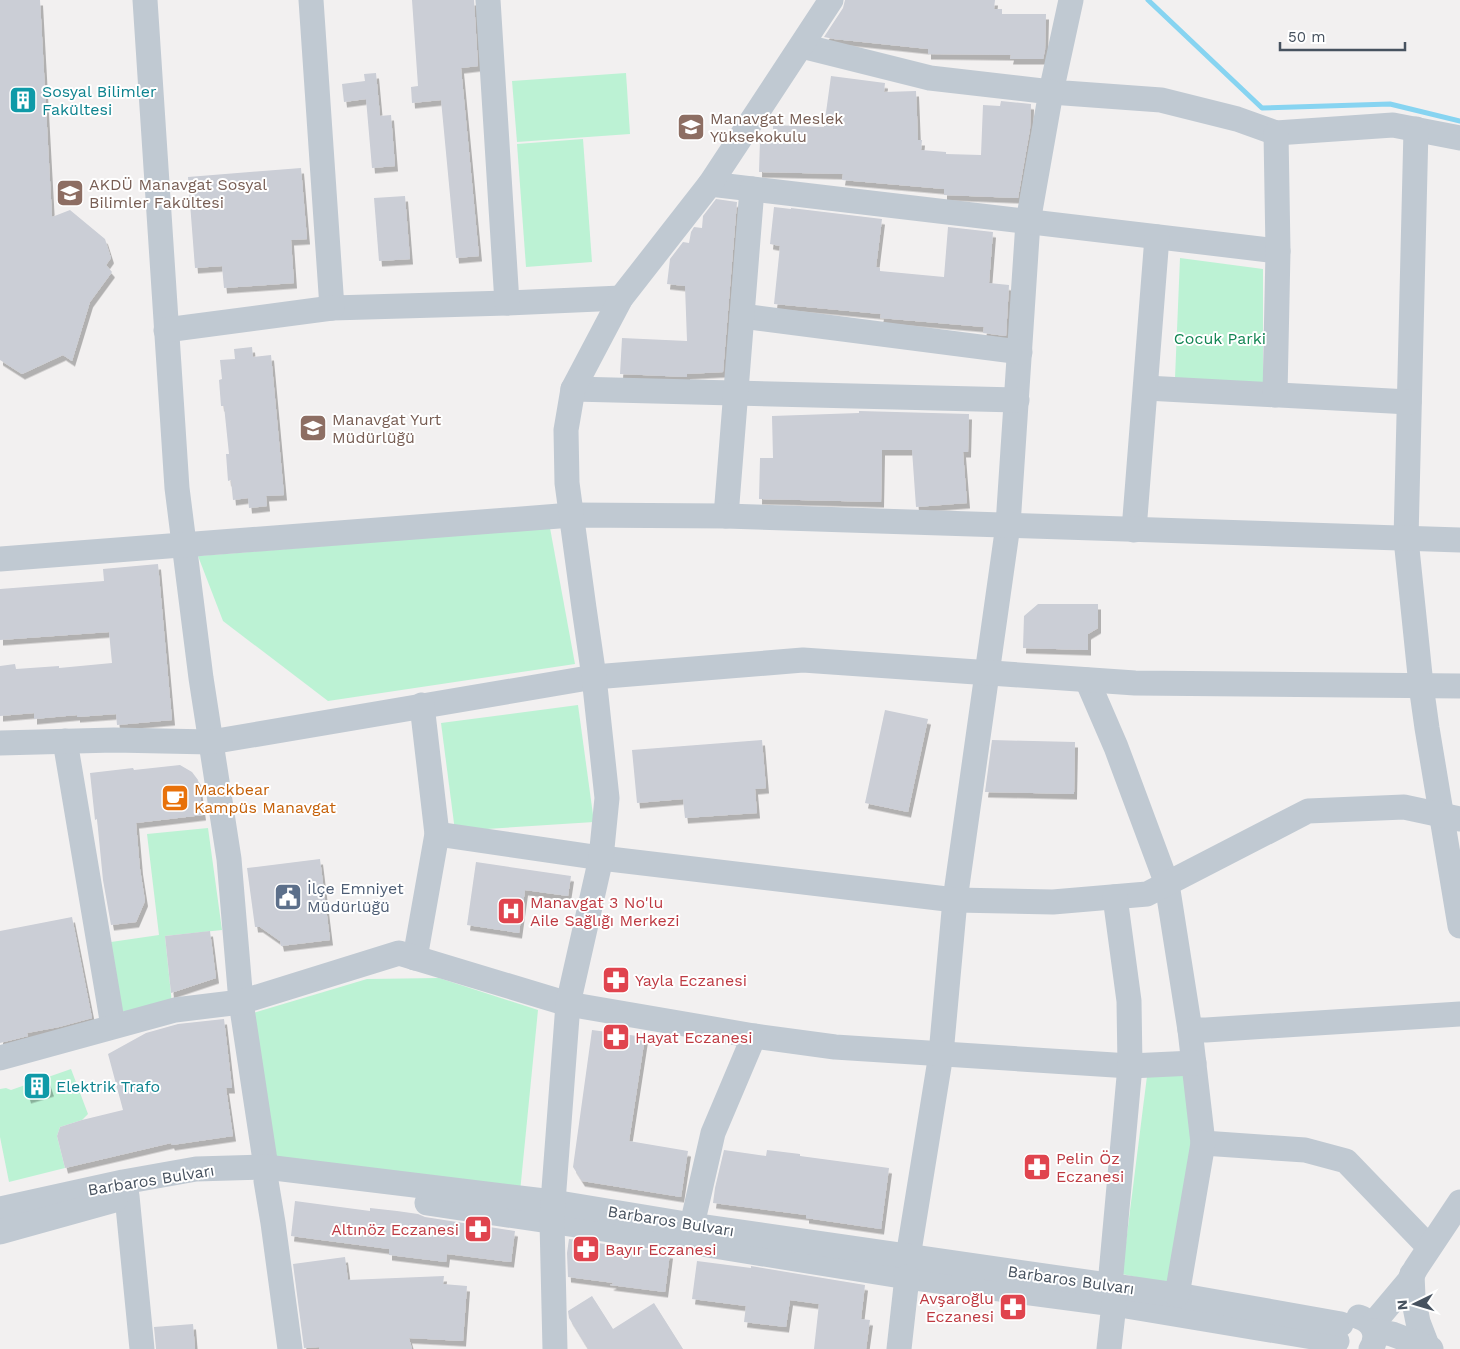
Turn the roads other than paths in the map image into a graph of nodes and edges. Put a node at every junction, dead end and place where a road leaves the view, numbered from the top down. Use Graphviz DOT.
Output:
graph roads {
  1 [pos="145,0"];
  2 [pos="311,0"];
  3 [pos="488,0"];
  4 [pos="831,0"];
  5 [pos="1071,0"];
  6 [pos="802,46"];
  7 [pos="1051,92"];
  8 [pos="1416,129"];
  9 [pos="1276,134"];
  10 [pos="1460,138"];
  11 [pos="710,184"];
  12 [pos="752,189"];
  13 [pos="1028,222"];
  14 [pos="1157,237"];
  15 [pos="1278,251"];
  16 [pos="621,298"];
  17 [pos="506,303"];
  18 [pos="332,308"];
  19 [pos="742,316"];
  20 [pos="166,330"];
  21 [pos="1020,352"];
  22 [pos="1146,388"];
  23 [pos="573,389"];
  24 [pos="736,393"];
  25 [pos="1275,395"];
  26 [pos="1017,400"];
  27 [pos="1409,402"];
  28 [pos="572,515"];
  29 [pos="726,516"];
  30 [pos="1008,525"];
  31 [pos="1134,530"];
  32 [pos="1406,539"];
  33 [pos="1460,540"];
  34 [pos="185,544"];
  35 [pos="0,559"];
  36 [pos="988,672"];
  37 [pos="594,676"];
  38 [pos="1087,680"];
  39 [pos="1421,686"];
  40 [pos="1460,686"];
  41 [pos="422,705"];
  42 [pos="65,741"];
  43 [pos="211,742"];
  44 [pos="0,743"];
  45 [pos="1451,817"];
  46 [pos="437,834"];
  47 [pos="601,858"];
  48 [pos="1167,884"];
  49 [pos="1115,896"];
  50 [pos="955,900"];
  51 [pos="1460,926"];
  52 [pos="415,958"];
  53 [pos="240,1002"];
  54 [pos="568,1004"];
  55 [pos="1460,1014"];
  56 [pos="113,1026"];
  57 [pos="1190,1030"];
  58 [pos="754,1036"];
  59 [pos="941,1054"];
  60 [pos="0,1058"];
  61 [pos="1194,1063"];
  62 [pos="1130,1066"];
  63 [pos="1203,1143"];
  64 [pos="266,1174"];
  65 [pos="127,1196"];
  66 [pos="1460,1202"];
  67 [pos="0,1209"];
  68 [pos="552,1212"];
  69 [pos="692,1225"];
  70 [pos="0,1232"];
  71 [pos="1429,1247"];
  72 [pos="908,1267"];
  73 [pos="1414,1271"];
  74 [pos="1112,1295"];
  75 [pos="1177,1295"];
  76 [pos="1352,1337"];
  77 [pos="1429,1348"];
  78 [pos="142,1349"];
  79 [pos="290,1349"];
  80 [pos="555,1349"];
  81 [pos="899,1349"];
  82 [pos="1109,1349"];
  1 -- 20 [label="street"];
  2 -- 18 [label="street"];
  3 -- 17 [label="street"];
  4 -- 6 [label="street"];
  5 -- 7 [label="street"];
  6 -- 7 [label="street"];
  6 -- 11 [label="street"];
  7 -- 9 [label="street"];
  7 -- 13 [label="street"];
  8 -- 9 [label="street"];
  8 -- 10 [label="street"];
  8 -- 27 [label="street"];
  9 -- 15 [label="street"];
  11 -- 12 [label="street"];
  11 -- 16 [label="street"];
  12 -- 13 [label="street"];
  12 -- 19 [label="street"];
  13 -- 14 [label="street"];
  13 -- 21 [label="street"];
  14 -- 15 [label="street"];
  14 -- 22 [label="street"];
  15 -- 25 [label="street"];
  16 -- 17 [label="street"];
  16 -- 23 [label="street"];
  17 -- 18 [label="street"];
  18 -- 20 [label="street"];
  19 -- 21 [label="street"];
  19 -- 24 [label="street"];
  20 -- 34 [label="street"];
  21 -- 26 [label="street"];
  22 -- 25 [label="street"];
  22 -- 31 [label="street"];
  23 -- 24 [label="street"];
  23 -- 28 [label="street"];
  24 -- 26 [label="street"];
  24 -- 29 [label="street"];
  25 -- 27 [label="street"];
  26 -- 30 [label="street"];
  27 -- 32 [label="street"];
  28 -- 29 [label="street"];
  28 -- 34 [label="street"];
  28 -- 37 [label="street"];
  29 -- 30 [label="street"];
  30 -- 31 [label="street"];
  30 -- 36 [label="street"];
  31 -- 32 [label="street"];
  32 -- 33 [label="street"];
  32 -- 39 [label="street"];
  34 -- 35 [label="street"];
  34 -- 43 [label="street"];
  36 -- 37 [label="street"];
  36 -- 38 [label="street"];
  36 -- 50 [label="street"];
  37 -- 41 [label="street"];
  37 -- 47 [label="street"];
  38 -- 39 [label="street"];
  38 -- 48 [label="street"];
  39 -- 40 [label="street"];
  39 -- 45 [label="street"];
  41 -- 43 [label="street"];
  41 -- 46 [label="street"];
  42 -- 43 [label="street"];
  42 -- 44 [label="street"];
  42 -- 56 [label="street"];
  43 -- 53 [label="street"];
  45 -- 48 [label="street"];
  45 -- 51 [label="street"];
  46 -- 47 [label="street"];
  46 -- 52 [label="street"];
  47 -- 50 [label="street"];
  47 -- 54 [label="street"];
  48 -- 49 [label="street"];
  48 -- 57 [label="street"];
  49 -- 50 [label="street"];
  49 -- 62 [label="street"];
  50 -- 59 [label="street"];
  52 -- 53 [label="street"];
  52 -- 54 [label="street"];
  53 -- 56 [label="street"];
  53 -- 64 [label="street"];
  54 -- 58 [label="street"];
  54 -- 68 [label="street"];
  55 -- 57 [label="street"];
  56 -- 60 [label="street"];
  57 -- 61 [label="street"];
  58 -- 59 [label="street"];
  58 -- 69 [label="street"];
  59 -- 62 [label="street"];
  59 -- 72 [label="street"];
  61 -- 62 [label="street"];
  61 -- 63 [label="street"];
  62 -- 74 [label="street"];
  63 -- 71 [label="street"];
  63 -- 75 [label="street"];
  64 -- 65 [label="street, Barbaros Bulvarı"];
  64 -- 67 [label="street, Barbaros Bulvarı"];
  64 -- 68 [label="street, Barbaros Bulvarı"];
  64 -- 79 [label="street"];
  65 -- 70 [label="street, Barbaros Bulvarı"];
  65 -- 78 [label="street"];
  66 -- 71 [label="street"];
  68 -- 69 [label="street, Barbaros Bulvarı"];
  68 -- 72 [label="street, Barbaros Bulvarı"];
  68 -- 80 [label="street"];
  69 -- 72 [label="street, Barbaros Bulvarı"];
  71 -- 73 [label="street"];
  72 -- 74 [label="street, Barbaros Bulvarı"];
  72 -- 81 [label="street"];
  73 -- 76 [label="street"];
  73 -- 77 [label="street"];
  74 -- 75 [label="street, Barbaros Bulvarı"];
  74 -- 76 [label="street, Barbaros Bulvarı"];
  74 -- 82 [label="street"];
  75 -- 76 [label="street, Barbaros Bulvarı"];
  76 -- 77 [label="street, Barbaros Bulvarı"];
}
